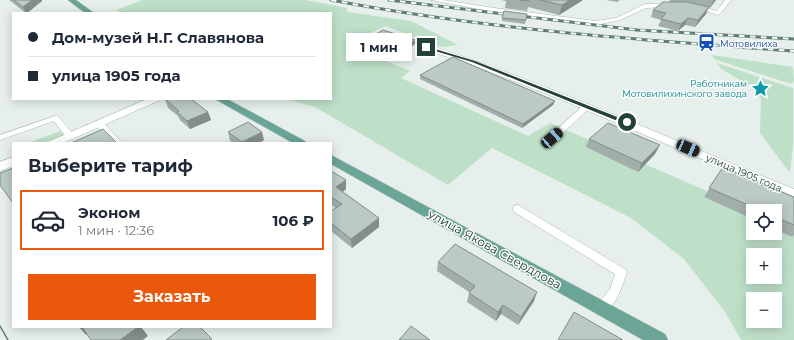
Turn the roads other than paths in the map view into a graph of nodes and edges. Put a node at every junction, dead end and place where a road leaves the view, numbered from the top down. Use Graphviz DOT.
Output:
graph roads {
  1 [pos="71,0"];
  2 [pos="434,0"];
  3 [pos="728,0"];
  4 [pos="676,5"];
  5 [pos="691,6"];
  6 [pos="89,12"];
  7 [pos="426,47"];
  8 [pos="153,100"];
  9 [pos="222,100"];
  10 [pos="587,107"];
  11 [pos="99,123"];
  12 [pos="70,136"];
  13 [pos="0,138"];
  14 [pos="552,138"];
  15 [pos="56,142"];
  16 [pos="117,142"];
  17 [pos="299,142"];
  18 [pos="12,161"];
  19 [pos="332,161"];
  20 [pos="0,167"];
  21 [pos="794,194"];
  22 [pos="518,209"];
  23 [pos="602,307"];
  24 [pos="659,340"];
  1 -- 6 [label="main road"];
  2 -- 4 [label="lane"];
  3 -- 5 [label="lane"];
  7 -- 10 [label="street, улица 1905 года"];
  8 -- 11 [label="street"];
  9 -- 17 [label="main road"];
  10 -- 14 [label="lane"];
  10 -- 21 [label="street, улица 1905 года"];
  11 -- 12 [label="street"];
  11 -- 16 [label="lane"];
  12 -- 13 [label="lane"];
  12 -- 15 [label="street"];
  18 -- 20 [label="street"];
  19 -- 23 [label="main road, улица Якова Свердлова"];
  22 -- 23 [label="lane"];
  23 -- 24 [label="main road, улица Якова Свердлова"];
}
